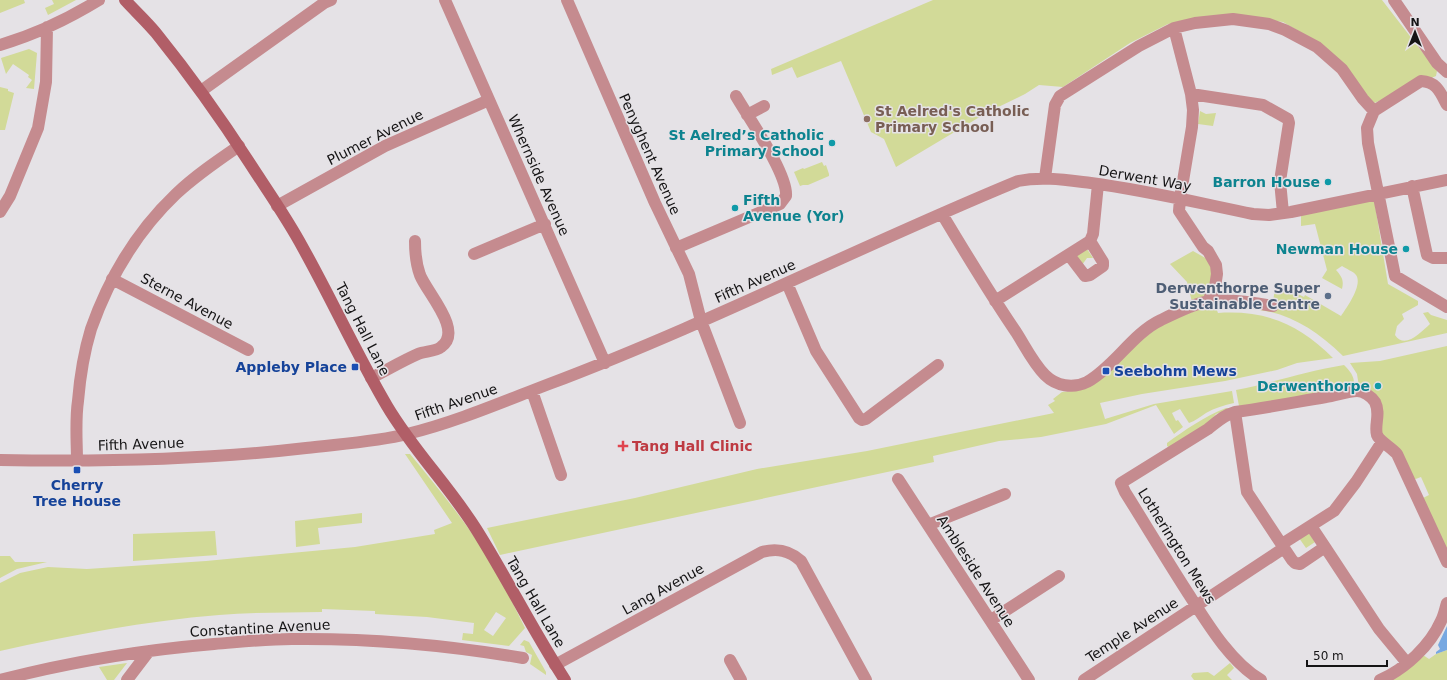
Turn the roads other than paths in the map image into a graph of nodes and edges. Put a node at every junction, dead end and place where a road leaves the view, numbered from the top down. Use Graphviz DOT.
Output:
graph roads {
  1 [pos="99,0"];
  2 [pos="125,0"];
  3 [pos="331,0"];
  4 [pos="445,0"];
  5 [pos="567,0"];
  6 [pos="1394,0"];
  7 [pos="47,27"];
  8 [pos="1174,28"];
  9 [pos="0,45"];
  10 [pos="1447,72"];
  11 [pos="201,91"];
  12 [pos="1191,94"];
  13 [pos="736,96"];
  14 [pos="489,100"];
  15 [pos="1447,104"];
  16 [pos="764,106"];
  17 [pos="1374,111"];
  18 [pos="747,115"];
  19 [pos="238,146"];
  20 [pos="1045,178"];
  21 [pos="1447,180"];
  22 [pos="1098,184"];
  23 [pos="1412,186"];
  24 [pos="1378,194"];
  25 [pos="1180,199"];
  26 [pos="278,206"];
  27 [pos="0,212"];
  28 [pos="1283,213"];
  29 [pos="942,214"];
  30 [pos="545,224"];
  31 [pos="890,236"];
  32 [pos="415,241"];
  33 [pos="1090,241"];
  34 [pos="676,248"];
  35 [pos="474,254"];
  36 [pos="1069,255"];
  37 [pos="1447,258"];
  38 [pos="112,279"];
  39 [pos="787,282"];
  40 [pos="995,301"];
  41 [pos="1208,301"];
  42 [pos="1273,306"];
  43 [pos="1447,307"];
  44 [pos="701,321"];
  45 [pos="248,350"];
  46 [pos="605,363"];
  47 [pos="938,365"];
  48 [pos="371,378"];
  49 [pos="532,391"];
  50 [pos="1235,412"];
  51 [pos="740,423"];
  52 [pos="406,435"];
  53 [pos="1382,442"];
  54 [pos="0,460"];
  55 [pos="77,462"];
  56 [pos="561,475"];
  57 [pos="898,478"];
  58 [pos="1005,494"];
  59 [pos="928,525"];
  60 [pos="1312,526"];
  61 [pos="1283,546"];
  62 [pos="1325,547"];
  63 [pos="1447,562"];
  64 [pos="1059,576"];
  65 [pos="1447,603"];
  66 [pos="1196,606"];
  67 [pos="991,620"];
  68 [pos="149,651"];
  69 [pos="524,658"];
  70 [pos="730,660"];
  71 [pos="1408,663"];
  72 [pos="555,665"];
  73 [pos="0,680"];
  74 [pos="127,680"];
  75 [pos="565,680"];
  76 [pos="741,680"];
  77 [pos="866,680"];
  78 [pos="1029,680"];
  79 [pos="1084,680"];
  80 [pos="1261,680"];
  81 [pos="1380,680"];
  1 -- 7 [label="street"];
  2 -- 11 [label="street, Tang Hall Lane"];
  3 -- 11 [label="street"];
  4 -- 14 [label="street, Whernside Avenue"];
  5 -- 34 [label="street, Penyghent Avenue"];
  6 -- 10 [label="street"];
  7 -- 9 [label="street"];
  7 -- 27 [label="street"];
  8 -- 12 [label="street"];
  8 -- 17 [label="street"];
  8 -- 20 [label="street"];
  11 -- 19 [label="street, Tang Hall Lane"];
  12 -- 25 [label="street"];
  12 -- 28 [label="street"];
  13 -- 18 [label="street"];
  14 -- 26 [label="street, Plumer Avenue"];
  14 -- 30 [label="street, Whernside Avenue"];
  15 -- 17 [label="street"];
  16 -- 18 [label="street"];
  17 -- 24 [label="street"];
  18 -- 34 [label="street"];
  19 -- 26 [label="street, Tang Hall Lane"];
  19 -- 38 [label="street"];
  20 -- 22 [label="street, Derwent Way"];
  20 -- 29 [label="street, Derwent Way"];
  21 -- 23 [label="street, Derwent Way"];
  22 -- 25 [label="street, Derwent Way"];
  22 -- 33 [label="street"];
  23 -- 24 [label="street, Derwent Way"];
  23 -- 37 [label="street"];
  24 -- 28 [label="street, Derwent Way"];
  24 -- 43 [label="street"];
  25 -- 28 [label="street, Derwent Way"];
  25 -- 41 [label="street"];
  26 -- 48 [label="street, Tang Hall Lane"];
  29 -- 31 [label="street, Derwent Way"];
  29 -- 40 [label="street"];
  30 -- 35 [label="street"];
  30 -- 46 [label="street, Whernside Avenue"];
  31 -- 39 [label="street, Fifth Avenue"];
  32 -- 48 [label="street"];
  33 -- 36 [label="street"];
  33 -- 36 [label="street"];
  34 -- 44 [label="street, Penyghent Avenue"];
  36 -- 40 [label="street"];
  38 -- 45 [label="street, Sterne Avenue"];
  38 -- 55 [label="street"];
  39 -- 44 [label="street, Fifth Avenue"];
  39 -- 47 [label="street"];
  40 -- 41 [label="street"];
  41 -- 42 [label="street"];
  44 -- 46 [label="street, Fifth Avenue"];
  44 -- 51 [label="street, Penyghent Avenue"];
  46 -- 49 [label="street, Fifth Avenue"];
  48 -- 52 [label="street, Tang Hall Lane"];
  49 -- 52 [label="street, Fifth Avenue"];
  49 -- 56 [label="street"];
  50 -- 53 [label="street, Lotherington Mews"];
  50 -- 61 [label="street"];
  50 -- 66 [label="street, Lotherington Mews"];
  52 -- 55 [label="street, Fifth Avenue"];
  52 -- 72 [label="street, Tang Hall Lane"];
  53 -- 60 [label="street, Temple Avenue"];
  53 -- 63 [label="street"];
  54 -- 55 [label="street, Fifth Avenue"];
  57 -- 59 [label="street, Ambleside Avenue"];
  58 -- 59 [label="street"];
  59 -- 67 [label="street, Ambleside Avenue"];
  60 -- 61 [label="street, Temple Avenue"];
  60 -- 62 [label="street"];
  61 -- 62 [label="street"];
  61 -- 66 [label="street, Temple Avenue"];
  62 -- 71 [label="street"];
  64 -- 67 [label="street"];
  65 -- 71 [label="street"];
  66 -- 79 [label="street, Temple Avenue"];
  66 -- 80 [label="street, Lotherington Mews"];
  67 -- 78 [label="street, Ambleside Avenue"];
  68 -- 69 [label="street, Constantine Avenue"];
  68 -- 73 [label="street, Constantine Avenue"];
  68 -- 74 [label="street"];
  70 -- 76 [label="street"];
  71 -- 81 [label="street"];
  72 -- 75 [label="street, Tang Hall Lane"];
  72 -- 77 [label="street, Lang Avenue"];
}
